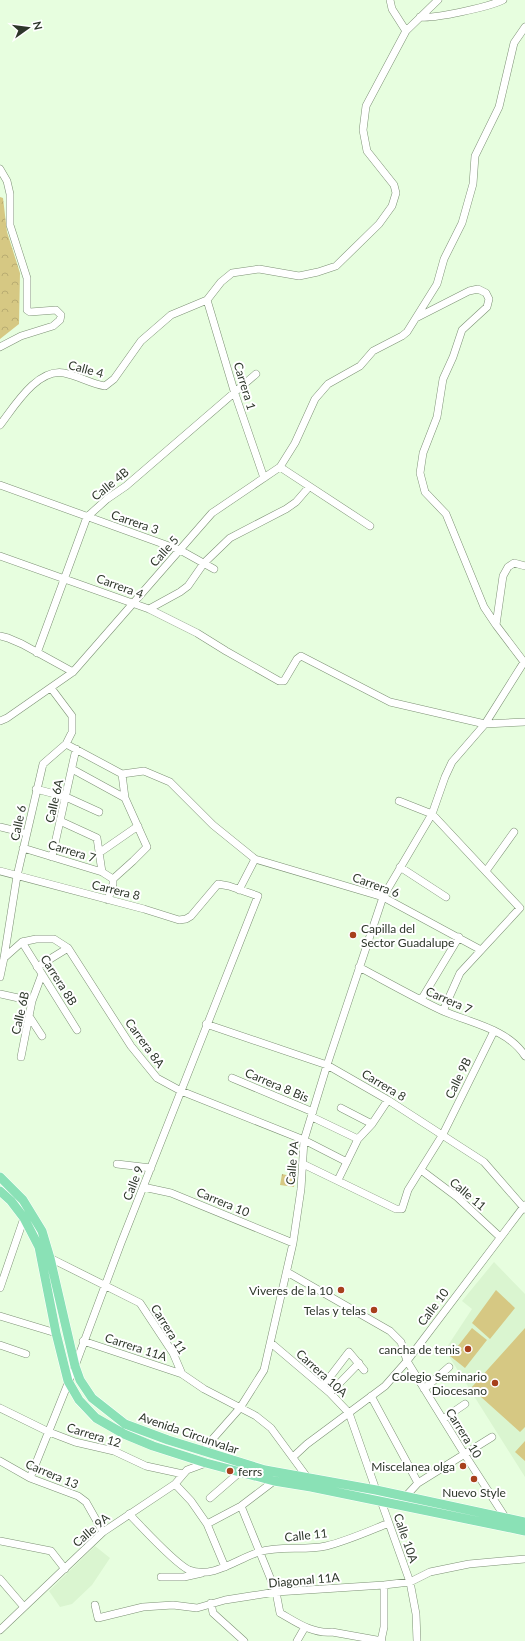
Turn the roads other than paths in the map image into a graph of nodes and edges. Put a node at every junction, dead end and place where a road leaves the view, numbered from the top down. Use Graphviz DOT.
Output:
graph roads {
  1 [pos="390,0"];
  2 [pos="438,0"];
  3 [pos="503,0"];
  4 [pos="420,17"];
  5 [pos="525,27"];
  6 [pos="406,31"];
  7 [pos="0,169"];
  8 [pos="207,300"];
  9 [pos="416,318"];
  10 [pos="0,348"];
  11 [pos="256,374"];
  12 [pos="235,394"];
  13 [pos="0,425"];
  14 [pos="280,467"];
  15 [pos="264,478"];
  16 [pos="0,485"];
  17 [pos="309,487"];
  18 [pos="87,518"];
  19 [pos="370,526"];
  20 [pos="180,550"];
  21 [pos="0,556"];
  22 [pos="204,563"];
  23 [pos="525,566"];
  24 [pos="214,569"];
  25 [pos="65,578"];
  26 [pos="133,602"];
  27 [pos="149,609"];
  28 [pos="496,625"];
  29 [pos="0,636"];
  30 [pos="37,653"];
  31 [pos="525,661"];
  32 [pos="73,672"];
  33 [pos="51,688"];
  34 [pos="0,721"];
  35 [pos="525,722"];
  36 [pos="485,724"];
  37 [pos="66,744"];
  38 [pos="76,749"];
  39 [pos="72,770"];
  40 [pos="122,774"];
  41 [pos="36,789"];
  42 [pos="66,797"];
  43 [pos="124,798"];
  44 [pos="399,801"];
  45 [pos="99,812"];
  46 [pos="432,814"];
  47 [pos="60,821"];
  48 [pos="138,826"];
  49 [pos="0,827"];
  50 [pos="21,832"];
  51 [pos="514,832"];
  52 [pos="23,848"];
  53 [pos="99,853"];
  54 [pos="52,857"];
  55 [pos="255,859"];
  56 [pos="400,867"];
  57 [pos="0,871"];
  58 [pos="486,871"];
  59 [pos="102,872"];
  60 [pos="17,876"];
  61 [pos="113,879"];
  62 [pos="239,890"];
  63 [pos="258,896"];
  64 [pos="383,897"];
  65 [pos="446,897"];
  66 [pos="108,900"];
  67 [pos="459,937"];
  68 [pos="22,942"];
  69 [pos="68,948"];
  70 [pos="481,950"];
  71 [pos="4,958"];
  72 [pos="37,967"];
  73 [pos="359,967"];
  74 [pos="42,974"];
  75 [pos="0,977"];
  76 [pos="0,994"];
  77 [pos="421,1000"];
  78 [pos="32,1001"];
  79 [pos="443,1011"];
  80 [pos="29,1016"];
  81 [pos="206,1024"];
  82 [pos="77,1030"];
  83 [pos="494,1031"];
  84 [pos="42,1036"];
  85 [pos="525,1056"];
  86 [pos="21,1057"];
  87 [pos="327,1065"];
  88 [pos="232,1078"];
  89 [pos="181,1091"];
  90 [pos="388,1100"];
  91 [pos="341,1108"];
  92 [pos="312,1115"];
  93 [pos="372,1124"];
  94 [pos="443,1134"];
  95 [pos="358,1139"];
  96 [pos="304,1140"];
  97 [pos="347,1162"];
  98 [pos="117,1164"];
  99 [pos="303,1164"];
  100 [pos="151,1168"];
  101 [pos="421,1170"];
  102 [pos="0,1177"];
  103 [pos="338,1180"];
  104 [pos="144,1187"];
  105 [pos="0,1191"];
  106 [pos="524,1207"];
  107 [pos="24,1218"];
  108 [pos="500,1237"];
  109 [pos="293,1243"];
  110 [pos="50,1258"];
  111 [pos="287,1272"];
  112 [pos="105,1284"];
  113 [pos="0,1288"];
  114 [pos="0,1316"];
  115 [pos="56,1333"];
  116 [pos="83,1341"];
  117 [pos="271,1343"];
  118 [pos="0,1346"];
  119 [pos="26,1354"];
  120 [pos="407,1361"];
  121 [pos="359,1363"];
  122 [pos="75,1366"];
  123 [pos="449,1367"];
  124 [pos="364,1370"];
  125 [pos="182,1374"];
  126 [pos="68,1381"];
  127 [pos="323,1386"];
  128 [pos="424,1389"];
  129 [pos="330,1393"];
  130 [pos="371,1396"];
  131 [pos="465,1404"];
  132 [pos="0,1408"];
  133 [pos="240,1408"];
  134 [pos="349,1413"];
  135 [pos="443,1419"];
  136 [pos="49,1432"];
  137 [pos="492,1437"];
  138 [pos="202,1452"];
  139 [pos="465,1455"];
  140 [pos="293,1457"];
  141 [pos="0,1461"];
  142 [pos="206,1464"];
  143 [pos="240,1472"];
  144 [pos="184,1474"];
  145 [pos="30,1478"];
  146 [pos="274,1481"];
  147 [pos="307,1481"];
  148 [pos="418,1483"];
  149 [pos="175,1484"];
  150 [pos="376,1490"];
  151 [pos="406,1496"];
  152 [pos="210,1498"];
  153 [pos="381,1501"];
  154 [pos="241,1506"];
  155 [pos="129,1514"];
  156 [pos="504,1521"];
  157 [pos="525,1522"];
  158 [pos="389,1523"];
  159 [pos="207,1524"];
  160 [pos="525,1530"];
  161 [pos="103,1532"];
  162 [pos="0,1541"];
  163 [pos="259,1552"];
  164 [pos="525,1559"];
  165 [pos="224,1567"];
  166 [pos="65,1569"];
  167 [pos="204,1572"];
  168 [pos="161,1577"];
  169 [pos="0,1579"];
  170 [pos="410,1582"];
  171 [pos="384,1585"];
  172 [pos="276,1592"];
  173 [pos="211,1603"];
  174 [pos="95,1605"];
  175 [pos="24,1607"];
  176 [pos="305,1627"];
  177 [pos="0,1630"];
  178 [pos="348,1635"];
  179 [pos="244,1641"];
  180 [pos="297,1641"];
  181 [pos="354,1641"];
  182 [pos="381,1641"];
  183 [pos="417,1641"];
  1 -- 6 [label="street"];
  2 -- 4 [label="street"];
  3 -- 4 [label="street"];
  4 -- 6 [label="street"];
  5 -- 9 [label="street, Calle 5"];
  6 -- 8 [label="street"];
  7 -- 10 [label="street"];
  8 -- 12 [label="street, Carrera 1"];
  8 -- 13 [label="street, Calle 4"];
  9 -- 14 [label="street, Calle 5"];
  9 -- 28 [label="street"];
  11 -- 12 [label="street, Calle 4B"];
  12 -- 15 [label="street, Carrera 1"];
  12 -- 18 [label="street, Calle 4B"];
  14 -- 15 [label="street, Calle 5"];
  14 -- 17 [label="street"];
  15 -- 20 [label="street, Calle 5"];
  16 -- 18 [label="street, Carrera 3"];
  17 -- 19 [label="street"];
  17 -- 22 [label="street"];
  18 -- 20 [label="street, Carrera 3"];
  18 -- 25 [label="street, Calle 4B"];
  20 -- 22 [label="street, Carrera 3"];
  20 -- 26 [label="street, Calle 5"];
  21 -- 25 [label="street, Carrera 4"];
  22 -- 24 [label="street, Carrera 3"];
  22 -- 27 [label="street"];
  23 -- 28 [label="street"];
  25 -- 26 [label="street, Carrera 4"];
  25 -- 30 [label="street, Calle 4B"];
  26 -- 27 [label="street, Carrera 4"];
  26 -- 32 [label="street, Calle 5"];
  27 -- 36 [label="street, Carrera 4"];
  28 -- 31 [label="street"];
  29 -- 30 [label="street"];
  30 -- 32 [label="street"];
  31 -- 36 [label="street, Calle 9A"];
  32 -- 33 [label="street, Calle 5"];
  33 -- 34 [label="street, Calle 5"];
  33 -- 37 [label="street, Calle 6"];
  35 -- 36 [label="street"];
  36 -- 46 [label="street, Calle 9A"];
  37 -- 38 [label="street"];
  37 -- 41 [label="street, Calle 6"];
  38 -- 39 [label="street, Calle 6A"];
  38 -- 40 [label="street"];
  39 -- 42 [label="street, Calle 6A"];
  39 -- 43 [label="street"];
  40 -- 43 [label="street"];
  40 -- 55 [label="street"];
  41 -- 42 [label="street"];
  41 -- 52 [label="street, Calle 6"];
  42 -- 45 [label="street"];
  42 -- 47 [label="street, Calle 6A"];
  43 -- 48 [label="street"];
  44 -- 46 [label="street"];
  46 -- 56 [label="street, Calle 9A"];
  46 -- 58 [label="street"];
  47 -- 53 [label="street"];
  47 -- 54 [label="street, Calle 6A"];
  48 -- 53 [label="street"];
  48 -- 61 [label="street"];
  49 -- 50 [label="street"];
  51 -- 58 [label="street"];
  52 -- 54 [label="street, Carrera 7"];
  52 -- 60 [label="street, Calle 6"];
  53 -- 59 [label="street"];
  54 -- 59 [label="street, Carrera 7"];
  55 -- 62 [label="street"];
  55 -- 64 [label="street, Carrera 6"];
  56 -- 64 [label="street, Calle 9A"];
  56 -- 65 [label="street"];
  57 -- 60 [label="street, Carrera 8"];
  58 -- 70 [label="street"];
  59 -- 61 [label="street, Carrera 7"];
  60 -- 66 [label="street, Carrera 8"];
  60 -- 71 [label="street, Calle 6"];
  61 -- 66 [label="street"];
  62 -- 63 [label="street, Carrera 8"];
  62 -- 66 [label="street, Carrera 8"];
  63 -- 81 [label="street, Calle 9"];
  64 -- 67 [label="street, Carrera 6"];
  64 -- 73 [label="street, Calle 9A"];
  67 -- 70 [label="street, Carrera 6"];
  67 -- 77 [label="street"];
  68 -- 69 [label="street, Carrera 8A"];
  68 -- 71 [label="street"];
  68 -- 72 [label="street, Carrera 8B"];
  69 -- 72 [label="street"];
  69 -- 89 [label="street, Carrera 8A"];
  70 -- 79 [label="street"];
  71 -- 75 [label="street, Calle 6"];
  72 -- 74 [label="street, Carrera 8B"];
  73 -- 77 [label="street, Carrera 7"];
  73 -- 87 [label="street, Calle 9A"];
  74 -- 78 [label="street, Calle 6B"];
  74 -- 82 [label="street, Carrera 8B"];
  76 -- 78 [label="street"];
  77 -- 79 [label="street, Carrera 7"];
  78 -- 80 [label="street, Calle 6B"];
  79 -- 83 [label="street, Carrera 7"];
  80 -- 84 [label="street"];
  80 -- 86 [label="street, Calle 6B"];
  81 -- 87 [label="street, Carrera 8"];
  81 -- 89 [label="street, Calle 9"];
  83 -- 85 [label="street, Carrera 7"];
  83 -- 94 [label="street, Calle 9B"];
  87 -- 90 [label="street, Carrera 8"];
  87 -- 92 [label="street, Calle 9A"];
  88 -- 92 [label="street, Carrera 8 Bis"];
  89 -- 96 [label="street, Carrera 8A"];
  89 -- 100 [label="street, Calle 9"];
  90 -- 93 [label="street"];
  90 -- 94 [label="street, Carrera 8"];
  91 -- 93 [label="street"];
  92 -- 95 [label="street"];
  92 -- 96 [label="street, Calle 9A"];
  93 -- 95 [label="street"];
  94 -- 101 [label="street, Calle 9B"];
  94 -- 106 [label="street, Carrera 8"];
  95 -- 97 [label="street"];
  96 -- 97 [label="street, Carrera 8A"];
  96 -- 99 [label="street, Calle 9A"];
  97 -- 103 [label="street"];
  98 -- 100 [label="street"];
  99 -- 103 [label="street"];
  99 -- 109 [label="street, Calle 9A"];
  100 -- 104 [label="street, Calle 9"];
  101 -- 103 [label="street, Calle 9B"];
  101 -- 108 [label="street, Calle 11"];
  102 -- 110 [label="main road, Avenida Circunvalar"];
  104 -- 109 [label="street, Carrera 10"];
  104 -- 112 [label="street, Calle 9"];
  105 -- 107 [label="main road, Avenida Circunvalar"];
  106 -- 108 [label="street, Calle 10"];
  107 -- 113 [label="street"];
  107 -- 115 [label="main road, Avenida Circunvalar"];
  108 -- 120 [label="street, Calle 10"];
  109 -- 111 [label="street, Calle 9A"];
  110 -- 112 [label="street, Carrera 11"];
  110 -- 122 [label="main road, Avenida Circunvalar"];
  111 -- 117 [label="street, Calle 9A"];
  111 -- 120 [label="street, Carrera 10"];
  112 -- 116 [label="street, Calle 9"];
  112 -- 125 [label="street, Carrera 11"];
  114 -- 115 [label="street"];
  115 -- 126 [label="main road, Avenida Circunvalar"];
  116 -- 122 [label="street, Calle 9"];
  116 -- 125 [label="street, Carrera 11A"];
  117 -- 127 [label="street, Carrera 10A"];
  117 -- 133 [label="street, Calle 9A"];
  118 -- 119 [label="street"];
  120 -- 128 [label="street, Carrera 10"];
  120 -- 130 [label="street, Calle 10"];
  121 -- 124 [label="street"];
  121 -- 127 [label="street"];
  121 -- 129 [label="street"];
  122 -- 126 [label="street, Calle 9"];
  122 -- 138 [label="main road, Avenida Circunvalar"];
  123 -- 128 [label="street"];
  125 -- 133 [label="street"];
  126 -- 136 [label="street, Calle 9"];
  126 -- 142 [label="main road, Avenida Circunvalar"];
  127 -- 129 [label="street, Carrera 10A"];
  128 -- 135 [label="street, Carrera 10"];
  129 -- 134 [label="street, Carrera 10A"];
  130 -- 134 [label="street, Calle 10"];
  130 -- 148 [label="street"];
  131 -- 135 [label="street"];
  132 -- 136 [label="street, Carrera 12"];
  133 -- 138 [label="street, Calle 9A"];
  133 -- 140 [label="street"];
  134 -- 140 [label="street, Calle 10"];
  134 -- 150 [label="street, Carrera 10A"];
  135 -- 139 [label="street, Carrera 10"];
  136 -- 144 [label="street, Carrera 12"];
  136 -- 145 [label="street, Calle 9"];
  137 -- 139 [label="street"];
  138 -- 147 [label="main road, Avenida Circunvalar"];
  139 -- 148 [label="street"];
  139 -- 156 [label="street, Carrera 10"];
  140 -- 147 [label="street"];
  141 -- 145 [label="street, Carrera 13"];
  142 -- 143 [label="main road, Avenida Circunvalar"];
  142 -- 144 [label="street, Calle 9A"];
  143 -- 146 [label="main road, Avenida Circunvalar"];
  143 -- 152 [label="street"];
  144 -- 149 [label="street, Calle 9A"];
  145 -- 161 [label="street, Carrera 13"];
  146 -- 147 [label="main road, Avenida Circunvalar"];
  146 -- 154 [label="street"];
  147 -- 150 [label="main road, Avenida Circunvalar"];
  147 -- 153 [label="main road, Avenida Circunvalar"];
  148 -- 151 [label="street"];
  149 -- 155 [label="street, Calle 9A"];
  149 -- 159 [label="street"];
  150 -- 151 [label="main road, Avenida Circunvalar"];
  151 -- 156 [label="main road, Avenida Circunvalar"];
  153 -- 156 [label="main road, Avenida Circunvalar"];
  153 -- 158 [label="street, Calle 10A"];
  154 -- 159 [label="street"];
  154 -- 163 [label="street"];
  155 -- 161 [label="street, Calle 9A"];
  155 -- 167 [label="street"];
  156 -- 157 [label="main road, Avenida Circunvalar"];
  156 -- 160 [label="main road, Avenida Circunvalar"];
  158 -- 163 [label="street, Calle 11"];
  158 -- 170 [label="street, Calle 10A"];
  159 -- 165 [label="street"];
  161 -- 166 [label="street, Calle 9A"];
  162 -- 166 [label="street"];
  163 -- 165 [label="street, Calle 11"];
  163 -- 172 [label="street"];
  164 -- 170 [label="street, Diagonal 11A"];
  165 -- 167 [label="street, Calle 11"];
  166 -- 175 [label="street, Calle 9A"];
  167 -- 168 [label="street, Calle 11"];
  169 -- 175 [label="street"];
  170 -- 171 [label="street, Diagonal 11A"];
  170 -- 183 [label="street, Calle 10A"];
  171 -- 172 [label="street, Diagonal 11A"];
  171 -- 182 [label="street"];
  172 -- 173 [label="street, Diagonal 11A"];
  172 -- 176 [label="street"];
  173 -- 174 [label="street, Diagonal 11A"];
  173 -- 179 [label="street"];
  175 -- 177 [label="street, Calle 9A"];
  176 -- 178 [label="street"];
  176 -- 180 [label="street"];
  178 -- 181 [label="street"];
  178 -- 182 [label="street"];
}
